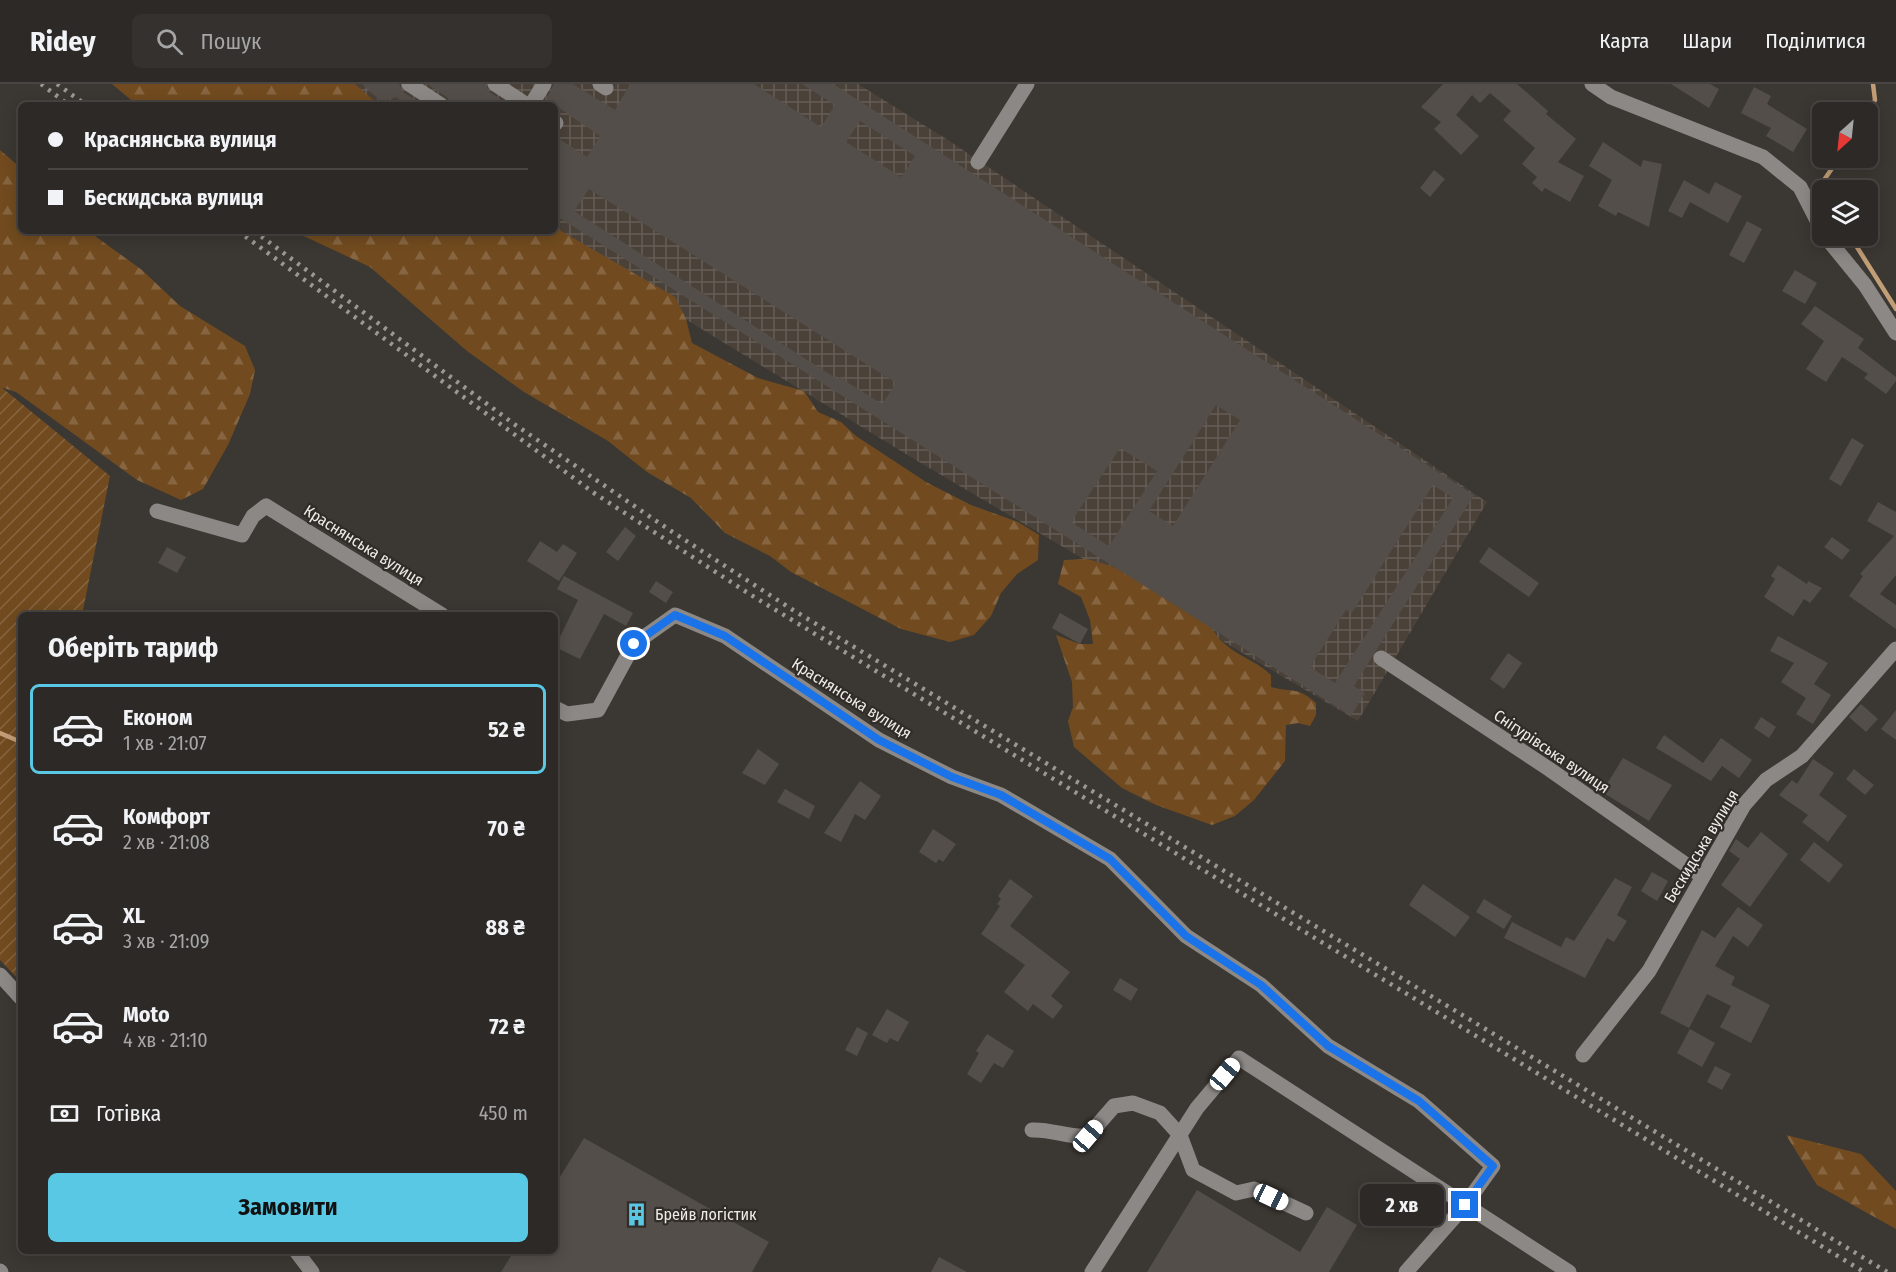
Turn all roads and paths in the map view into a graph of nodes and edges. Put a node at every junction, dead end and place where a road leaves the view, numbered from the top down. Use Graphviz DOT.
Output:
graph roads {
  1 [pos="409,84"];
  2 [pos="495,84"];
  3 [pos="544,84"];
  4 [pos="1027,84"];
  5 [pos="1592,84"];
  6 [pos="436,102"];
  7 [pos="524,102"];
  8 [pos="531,102"];
  9 [pos="978,162"];
  10 [pos="1812,210"];
  11 [pos="1833,246"];
  12 [pos="1896,333"];
  13 [pos="157,511"];
  14 [pos="437,612"];
  15 [pos="1896,649"];
  16 [pos="1380,658"];
  17 [pos="558,710"];
  18 [pos="1702,876"];
  19 [pos="0,975"];
  20 [pos="18,995"];
  21 [pos="1583,1055"];
  22 [pos="1032,1130"];
  23 [pos="1180,1135"];
  24 [pos="1465,1205"];
  25 [pos="1306,1213"];
  26 [pos="298,1254"];
  27 [pos="312,1272"];
  28 [pos="1092,1272"];
  29 [pos="1406,1272"];
  30 [pos="1569,1272"];
  1 -- 6 [label="street"];
  2 -- 7 [label="street"];
  3 -- 8 [label="street"];
  4 -- 9 [label="street"];
  5 -- 10 [label="street"];
  11 -- 12 [label="street"];
  13 -- 14 [label="street, Краснянська вулиця"];
  15 -- 18 [label="street, Бескидська вулиця"];
  16 -- 18 [label="street, Снігурівська вулиця"];
  17 -- 24 [label="street, Краснянська вулиця"];
  18 -- 21 [label="street, Бескидська вулиця"];
  19 -- 20 [label="street"];
  22 -- 23 [label="street"];
  23 -- 24 [label="street"];
  23 -- 25 [label="street"];
  23 -- 28 [label="street"];
  24 -- 29 [label="street"];
  24 -- 30 [label="street"];
  26 -- 27 [label="street"];
}
